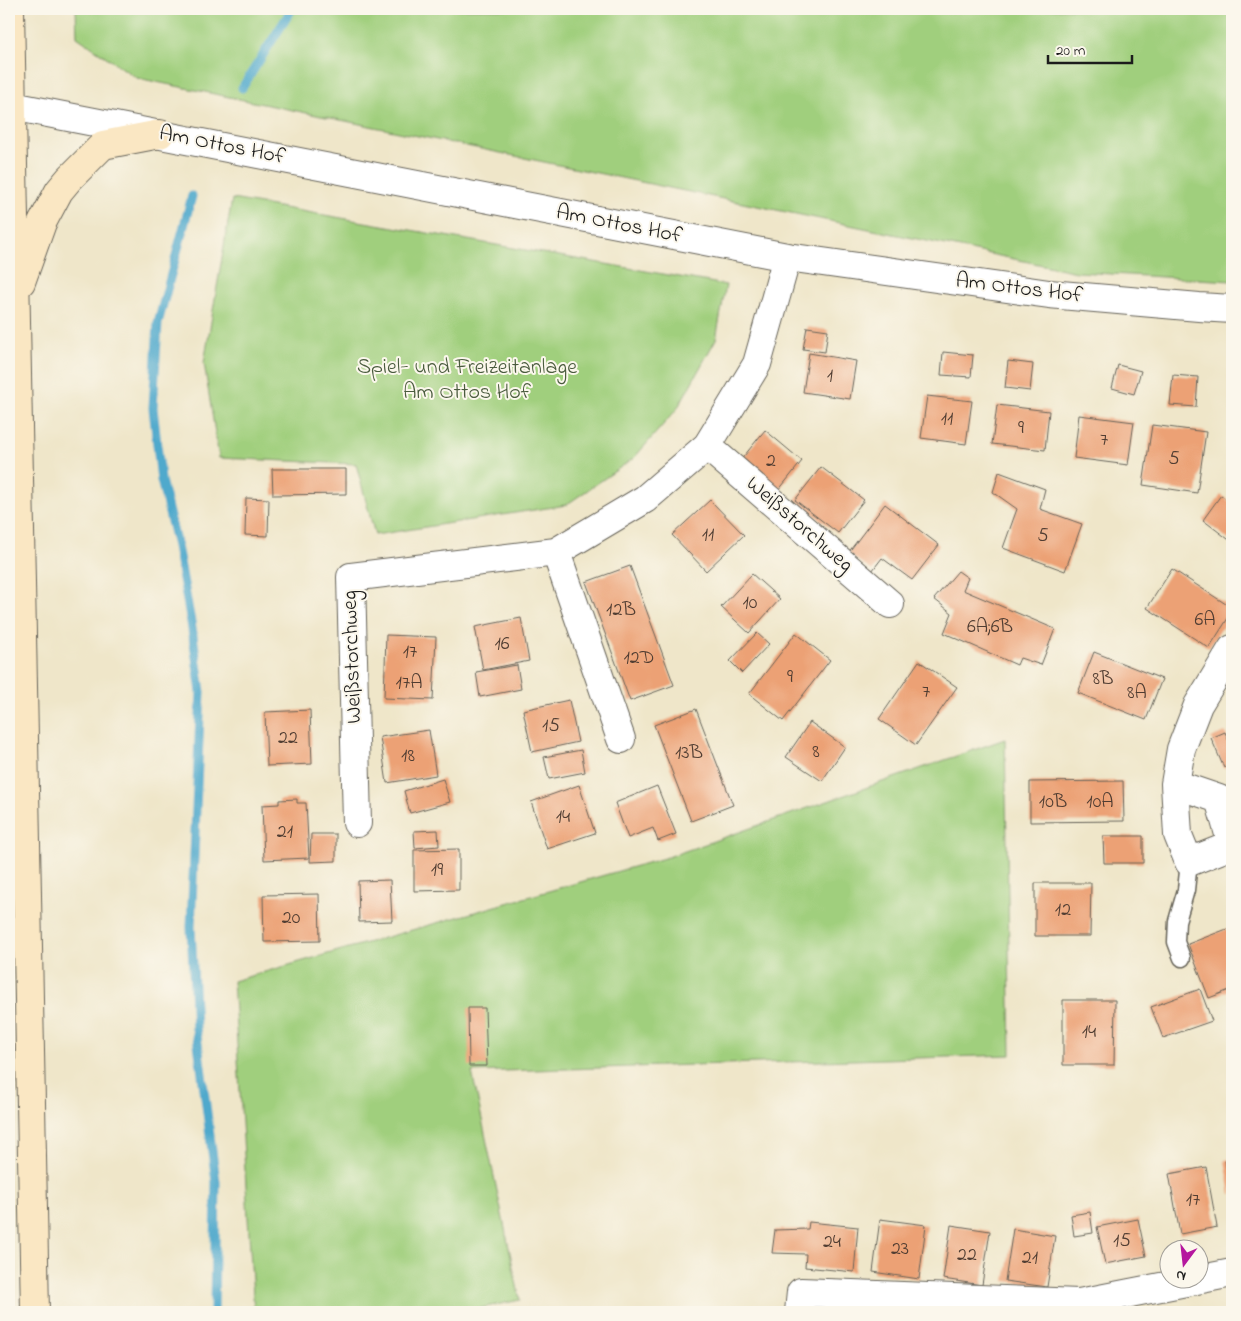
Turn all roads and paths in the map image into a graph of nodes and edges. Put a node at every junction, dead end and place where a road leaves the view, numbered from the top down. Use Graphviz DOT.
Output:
graph roads {
  1 [pos="10,9"];
  2 [pos="12,106"];
  3 [pos="160,134"];
  4 [pos="787,258"];
  5 [pos="15,300"];
  6 [pos="1232,309"];
  7 [pos="707,446"];
  8 [pos="556,552"];
  9 [pos="890,604"];
  10 [pos="1232,649"];
  11 [pos="621,739"];
  12 [pos="1175,784"];
  13 [pos="357,823"];
  14 [pos="1189,862"];
  15 [pos="1182,958"];
  16 [pos="1232,1273"];
  17 [pos="1078,1308"];
  18 [pos="35,1312"];
  19 [pos="799,1312"];
  1 -- 2 [label="main road"];
  2 -- 3 [label="street, Am Ottos Hof"];
  2 -- 5 [label="main road"];
  3 -- 4 [label="street, Am Ottos Hof"];
  3 -- 5 [label="main road"];
  4 -- 6 [label="street, Am Ottos Hof"];
  4 -- 7 [label="street, Weißstorchweg"];
  5 -- 18 [label="main road"];
  7 -- 8 [label="street, Weißstorchweg"];
  7 -- 9 [label="street, Weißstorchweg"];
  8 -- 11 [label="street"];
  8 -- 13 [label="street, Weißstorchweg"];
  10 -- 12 [label="street"];
  12 -- 14 [label="street"];
  12 -- 14 [label="street"];
  14 -- 15 [label="lane"];
  16 -- 17 [label="street"];
  17 -- 19 [label="street"];
}
